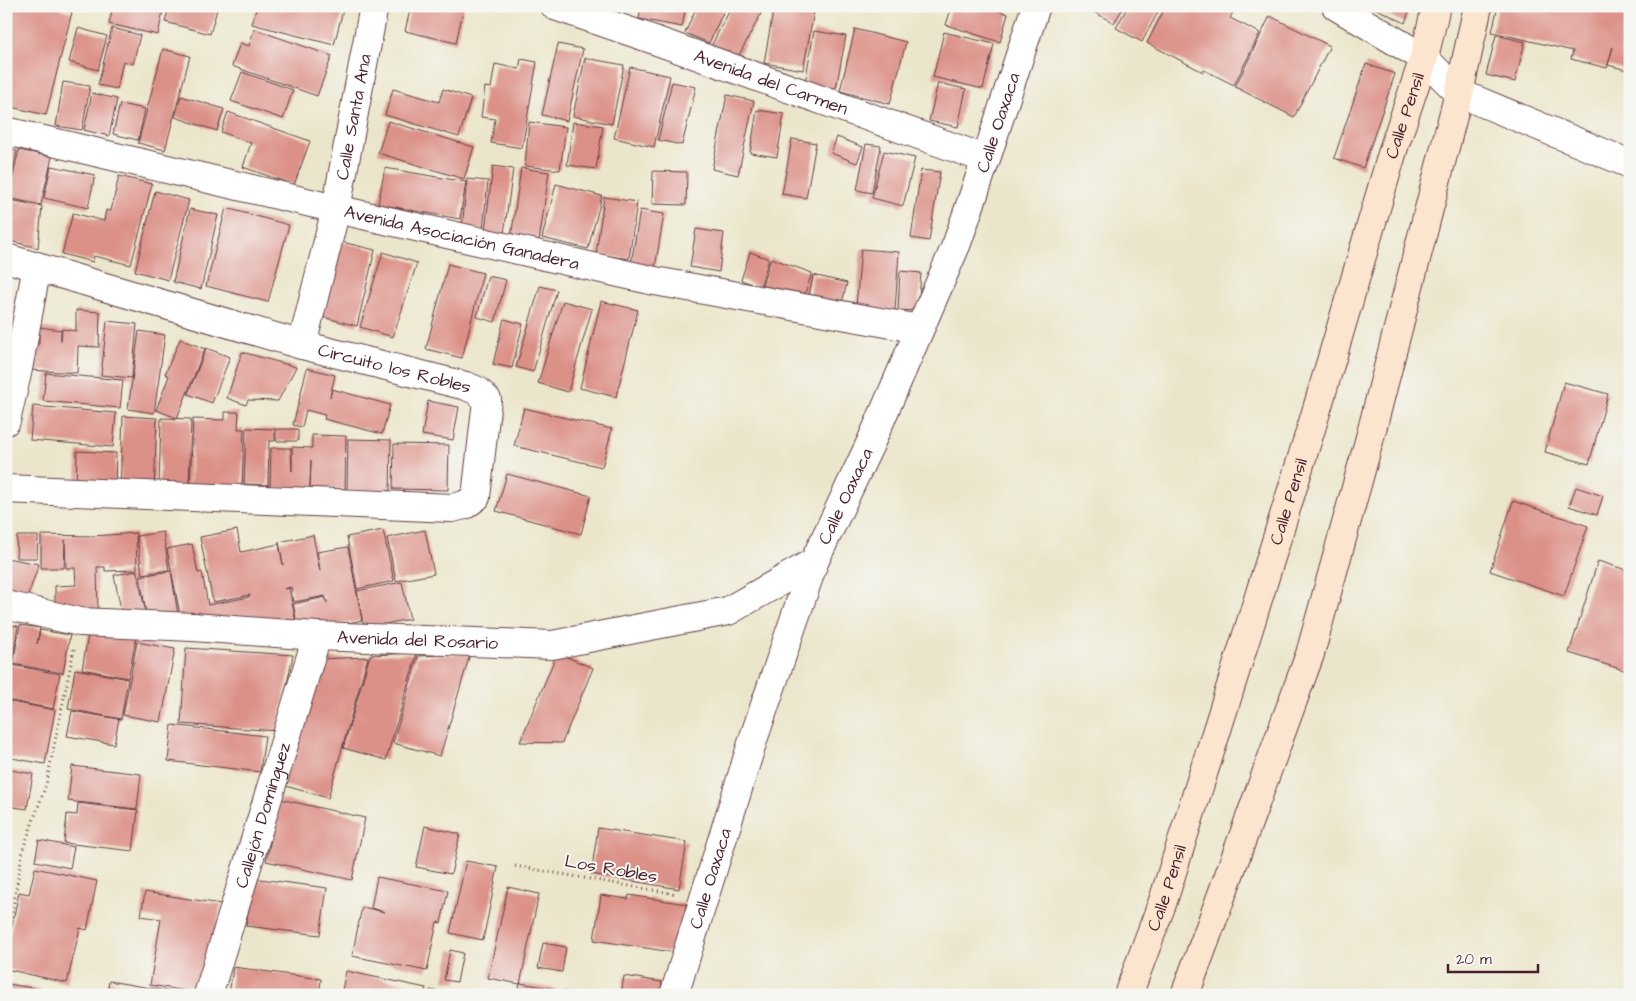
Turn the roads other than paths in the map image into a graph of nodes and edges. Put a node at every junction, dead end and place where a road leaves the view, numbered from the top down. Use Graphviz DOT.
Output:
graph roads {
  1 [pos="374,6"];
  2 [pos="555,6"];
  3 [pos="1036,6"];
  4 [pos="1336,6"];
  5 [pos="1436,6"];
  6 [pos="1478,6"];
  7 [pos="1424,58"];
  8 [pos="1459,93"];
  9 [pos="6,132"];
  10 [pos="986,159"];
  11 [pos="1630,164"];
  12 [pos="336,209"];
  13 [pos="6,258"];
  14 [pos="37,266"];
  15 [pos="919,329"];
  16 [pos="302,345"];
  17 [pos="6,421"];
  18 [pos="6,489"];
  19 [pos="814,562"];
  20 [pos="6,605"];
  21 [pos="317,636"];
  22 [pos="208,995"];
  23 [pos="674,995"];
  24 [pos="1128,995"];
  25 [pos="1186,995"];
  1 -- 12 [label="street, Calle Santa Ana"];
  2 -- 10 [label="street, Avenida del Carmen"];
  3 -- 10 [label="street, Calle Oaxaca"];
  4 -- 7 [label="street"];
  5 -- 7 [label="main road, Calle Pensil"];
  6 -- 8 [label="main road"];
  7 -- 8 [label="street"];
  7 -- 24 [label="main road, Calle Pensil"];
  8 -- 11 [label="street"];
  8 -- 25 [label="main road"];
  9 -- 12 [label="street, Avenida Asociación Ganadera"];
  10 -- 15 [label="street, Calle Oaxaca"];
  12 -- 15 [label="street, Avenida Asociación Ganadera"];
  12 -- 16 [label="street, Calle Santa Ana"];
  13 -- 14 [label="street, Circuito los Robles"];
  14 -- 16 [label="street, Circuito los Robles"];
  14 -- 17 [label="street"];
  15 -- 19 [label="street, Calle Oaxaca"];
  16 -- 18 [label="street, Circuito los Robles"];
  19 -- 21 [label="street, Avenida del Rosario"];
  19 -- 23 [label="street, Calle Oaxaca"];
  20 -- 21 [label="street, Avenida del Rosario"];
  21 -- 22 [label="street, Callejón Domínguez"];
}
